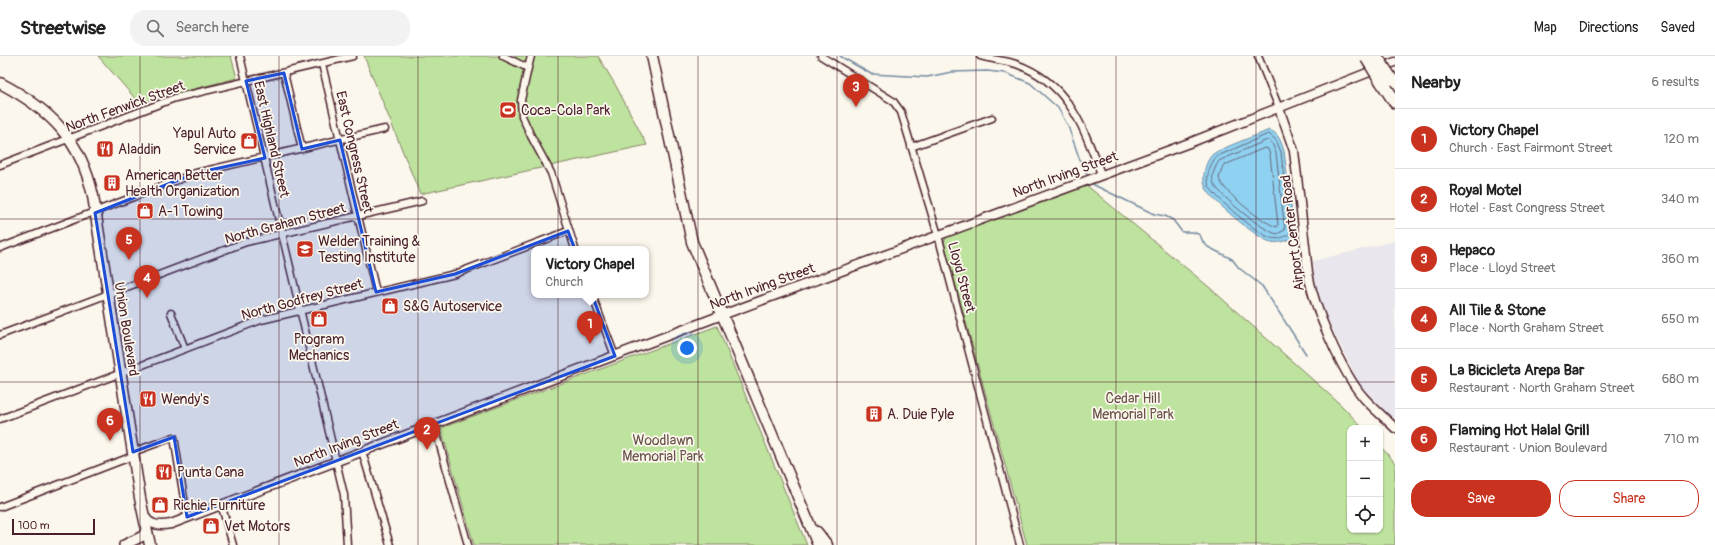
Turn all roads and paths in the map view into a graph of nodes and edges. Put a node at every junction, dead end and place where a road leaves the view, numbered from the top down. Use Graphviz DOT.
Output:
graph roads {
  1 [pos="240,56"];
  2 [pos="353,56"];
  3 [pos="503,56"];
  4 [pos="531,56"];
  5 [pos="652,56"];
  6 [pos="822,56"];
  7 [pos="980,56"];
  8 [pos="1258,56"];
  9 [pos="1370,57"];
  10 [pos="1395,62"];
  11 [pos="322,64"];
  12 [pos="528,68"];
  13 [pos="284,72"];
  14 [pos="246,81"];
  15 [pos="0,82"];
  16 [pos="1389,82"];
  17 [pos="1395,102"];
  18 [pos="1279,108"];
  19 [pos="992,118"];
  20 [pos="385,129"];
  21 [pos="70,139"];
  22 [pos="340,140"];
  23 [pos="911,147"];
  24 [pos="302,149"];
  25 [pos="265,158"];
  26 [pos="0,165"];
  27 [pos="1101,174"];
  28 [pos="422,201"];
  29 [pos="95,213"];
  30 [pos="358,216"];
  31 [pos="568,231"];
  32 [pos="282,234"];
  33 [pos="938,235"];
  34 [pos="574,246"];
  35 [pos="0,248"];
  36 [pos="376,292"];
  37 [pos="108,294"];
  38 [pos="593,298"];
  39 [pos="300,310"];
  40 [pos="171,312"];
  41 [pos="722,315"];
  42 [pos="0,335"];
  43 [pos="185,349"];
  44 [pos="615,356"];
  45 [pos="120,373"];
  46 [pos="0,419"];
  47 [pos="434,424"];
  48 [pos="1395,428"];
  49 [pos="362,451"];
  50 [pos="133,454"];
  51 [pos="335,461"];
  52 [pos="221,504"];
  53 [pos="0,507"];
  54 [pos="142,511"];
  55 [pos="187,517"];
  56 [pos="808,519"];
  57 [pos="146,530"];
  58 [pos="124,545"];
  59 [pos="150,545"];
  60 [pos="233,545"];
  61 [pos="347,545"];
  62 [pos="390,545"];
  63 [pos="468,545"];
  64 [pos="811,545"];
  65 [pos="818,545"];
  66 [pos="827,545"];
  67 [pos="1020,545"];
  1 -- 14 [label="street, East Highland Street"];
  2 -- 11 [label="street, North Fenwick Street"];
  3 -- 12 [label="street"];
  4 -- 12 [label="street"];
  5 -- 41 [label="main road"];
  6 -- 23 [label="street, Lloyd Street"];
  7 -- 27 [label="street"];
  8 -- 18 [label="street"];
  9 -- 16 [label="highway, bridge"];
  10 -- 18 [label="street, North Irving Street"];
  11 -- 13 [label="street, North Fenwick Street"];
  11 -- 22 [label="street, East Congress Street"];
  12 -- 31 [label="street"];
  13 -- 14 [label="street, North Fenwick Street"];
  13 -- 24 [label="street"];
  14 -- 21 [label="street, North Fenwick Street"];
  14 -- 25 [label="street, East Highland Street"];
  15 -- 21 [label="main road, Union Boulevard"];
  16 -- 17 [label="highway"];
  18 -- 27 [label="street, North Irving Street"];
  18 -- 48 [label="street, Airport Center Road"];
  19 -- 23 [label="street"];
  20 -- 22 [label="street"];
  21 -- 26 [label="street, North Fenwick Street"];
  21 -- 29 [label="main road, Union Boulevard"];
  22 -- 24 [label="street"];
  22 -- 30 [label="street, East Congress Street"];
  23 -- 33 [label="street, Lloyd Street"];
  24 -- 25 [label="street"];
  25 -- 29 [label="street"];
  25 -- 32 [label="street, East Highland Street"];
  27 -- 33 [label="street, North Irving Street"];
  28 -- 30 [label="street, North Graham Street"];
  29 -- 35 [label="street"];
  29 -- 37 [label="main road, Union Boulevard"];
  30 -- 32 [label="street, North Graham Street"];
  30 -- 36 [label="street, East Congress Street"];
  31 -- 34 [label="street"];
  31 -- 36 [label="street, North Godfrey Street"];
  32 -- 37 [label="street, North Graham Street"];
  32 -- 39 [label="street, East Highland Street"];
  33 -- 41 [label="street, North Irving Street"];
  33 -- 67 [label="street, Lloyd Street"];
  36 -- 39 [label="street, North Godfrey Street"];
  37 -- 42 [label="street, North Graham Street"];
  37 -- 45 [label="main road, Union Boulevard"];
  38 -- 44 [label="street"];
  39 -- 43 [label="street, North Godfrey Street"];
  39 -- 51 [label="street, East Highland Street"];
  40 -- 43 [label="street"];
  41 -- 44 [label="street, North Irving Street"];
  41 -- 56 [label="main road"];
  43 -- 45 [label="street, North Godfrey Street"];
  44 -- 47 [label="street, North Irving Street"];
  45 -- 46 [label="street, North Godfrey Street"];
  45 -- 50 [label="main road, Union Boulevard"];
  47 -- 49 [label="street, North Irving Street"];
  47 -- 63 [label="street"];
  49 -- 51 [label="street, North Irving Street"];
  49 -- 62 [label="street"];
  50 -- 53 [label="street"];
  50 -- 54 [label="main road, Union Boulevard"];
  50 -- 55 [label="street"];
  51 -- 52 [label="street, North Irving Street"];
  51 -- 61 [label="street, East Highland Street"];
  52 -- 55 [label="street, North Irving Street"];
  52 -- 60 [label="street"];
  54 -- 55 [label="street, North Irving Street"];
  54 -- 57 [label="main road, Union Boulevard"];
  56 -- 64 [label="main road"];
  56 -- 65 [label="main road"];
  56 -- 66 [label="main road"];
  57 -- 58 [label="main road"];
  57 -- 59 [label="main road, Union Boulevard"];
}
